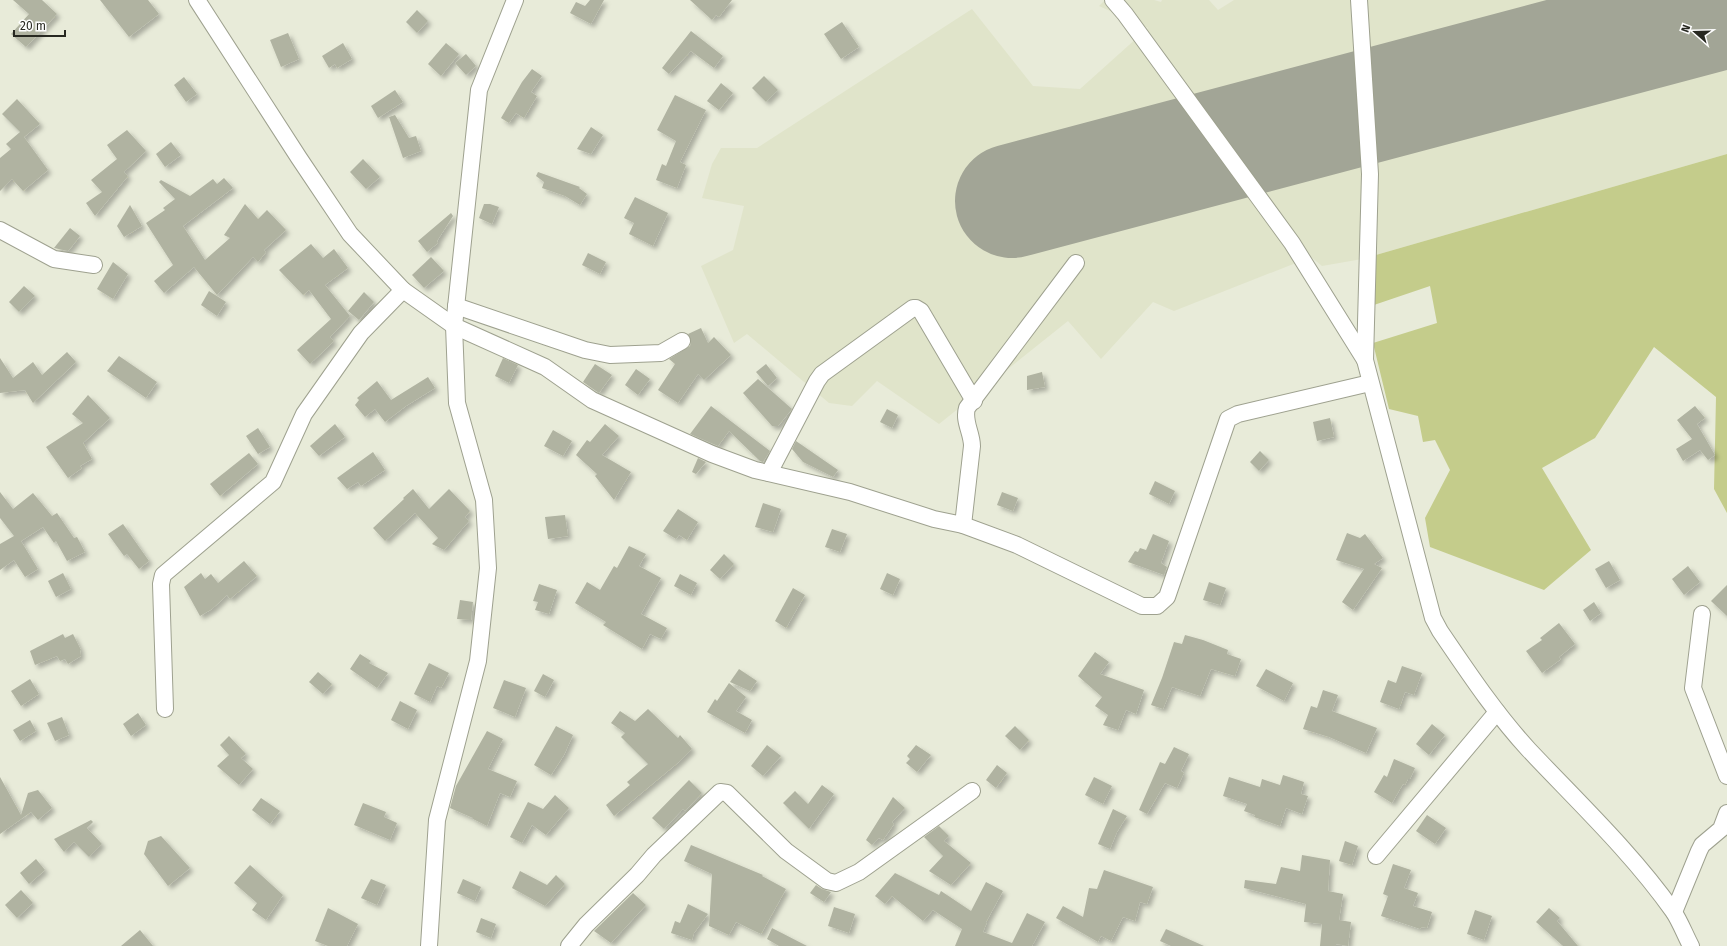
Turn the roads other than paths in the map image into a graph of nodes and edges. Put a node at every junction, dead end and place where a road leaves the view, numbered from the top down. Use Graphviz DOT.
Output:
graph roads {
  1 [pos="197,0"];
  2 [pos="515,0"];
  3 [pos="1113,0"];
  4 [pos="1359,0"];
  5 [pos="0,230"];
  6 [pos="1076,263"];
  7 [pos="94,265"];
  8 [pos="403,290"];
  9 [pos="456,306"];
  10 [pos="454,326"];
  11 [pos="682,341"];
  12 [pos="1365,360"];
  13 [pos="1370,383"];
  14 [pos="974,401"];
  15 [pos="769,473"];
  16 [pos="963,525"];
  17 [pos="1702,614"];
  18 [pos="165,709"];
  19 [pos="1497,712"];
  20 [pos="1727,776"];
  21 [pos="972,791"];
  22 [pos="1727,813"];
  23 [pos="1376,856"];
  24 [pos="1674,912"];
  25 [pos="432,943"];
  26 [pos="569,946"];
  27 [pos="1691,946"];
  1 -- 8 [label="street"];
  2 -- 9 [label="street"];
  3 -- 12 [label="street"];
  4 -- 12 [label="street"];
  5 -- 7 [label="street"];
  6 -- 14 [label="street"];
  8 -- 10 [label="street"];
  8 -- 18 [label="street"];
  9 -- 10 [label="street"];
  9 -- 11 [label="street"];
  10 -- 15 [label="street"];
  10 -- 25 [label="street"];
  12 -- 13 [label="street"];
  13 -- 16 [label="street"];
  13 -- 19 [label="street"];
  14 -- 15 [label="street"];
  14 -- 16 [label="street"];
  15 -- 16 [label="street"];
  17 -- 20 [label="street"];
  19 -- 23 [label="street"];
  19 -- 24 [label="street"];
  21 -- 26 [label="street"];
  22 -- 24 [label="street"];
  24 -- 27 [label="street"];
}
